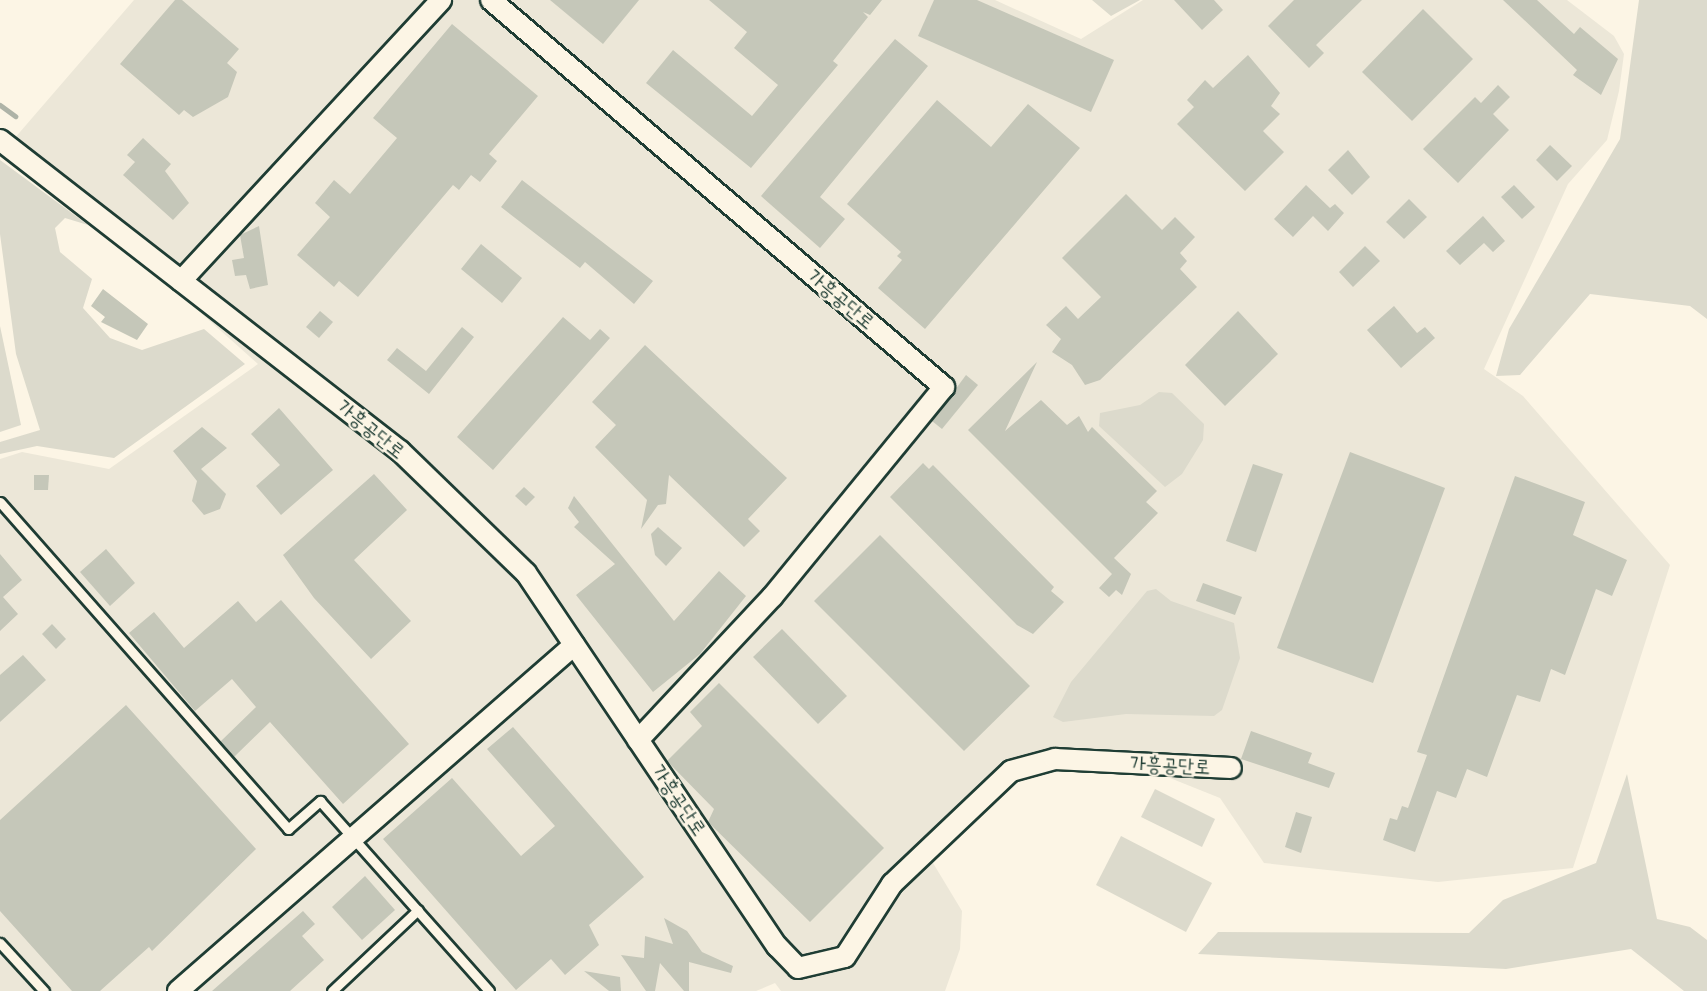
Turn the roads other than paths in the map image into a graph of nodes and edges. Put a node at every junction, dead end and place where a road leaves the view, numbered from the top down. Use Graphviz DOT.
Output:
graph roads {
  1 [pos="441,0"];
  2 [pos="491,0"];
  3 [pos="0,140"];
  4 [pos="181,281"];
  5 [pos="0,502"];
  6 [pos="574,645"];
  7 [pos="638,740"];
  8 [pos="1231,768"];
  9 [pos="353,838"];
  10 [pos="418,910"];
  11 [pos="0,943"];
  12 [pos="44,991"];
  13 [pos="178,991"];
  14 [pos="332,991"];
  15 [pos="489,991"];
  1 -- 4 [label="street"];
  2 -- 7 [label="street, 가흥공단로"];
  3 -- 4 [label="street, 가흥공단로"];
  4 -- 6 [label="street, 가흥공단로"];
  5 -- 9 [label="lane"];
  6 -- 7 [label="street, 가흥공단로"];
  6 -- 9 [label="street"];
  7 -- 8 [label="street, 가흥공단로"];
  9 -- 10 [label="lane"];
  9 -- 13 [label="street"];
  10 -- 14 [label="lane"];
  10 -- 15 [label="lane"];
  11 -- 12 [label="lane"];
}
